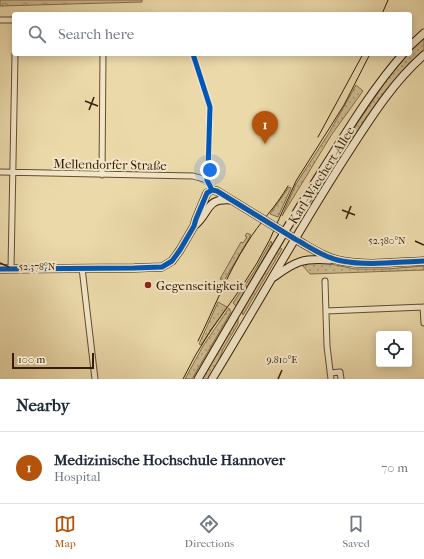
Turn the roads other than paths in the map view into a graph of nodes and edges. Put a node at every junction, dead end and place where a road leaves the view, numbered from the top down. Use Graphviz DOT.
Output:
graph roads {
  1 [pos="0,20"];
  2 [pos="12,20"];
  3 [pos="424,33"];
  4 [pos="412,44"];
  5 [pos="424,55"];
  6 [pos="15,56"];
  7 [pos="103,56"];
  8 [pos="194,56"];
  9 [pos="400,56"];
  10 [pos="0,172"];
  11 [pos="13,173"];
  12 [pos="102,175"];
  13 [pos="207,180"];
  14 [pos="212,190"];
  15 [pos="231,200"];
  16 [pos="194,226"];
  17 [pos="284,232"];
  18 [pos="295,238"];
  19 [pos="340,261"];
  20 [pos="424,261"];
  21 [pos="0,268"];
  22 [pos="11,268"];
  23 [pos="82,268"];
  24 [pos="270,280"];
  25 [pos="325,281"];
  26 [pos="424,307"];
  27 [pos="326,311"];
  28 [pos="424,323"];
  29 [pos="330,376"];
  30 [pos="95,379"];
  31 [pos="198,379"];
  32 [pos="212,379"];
  33 [pos="341,379"];
  1 -- 2 [label="street"];
  3 -- 4 [label="main road"];
  5 -- 18 [label="main road, Karl-Wiechert-Allee"];
  6 -- 11 [label="street"];
  7 -- 12 [label="street"];
  8 -- 13 [label="street"];
  9 -- 17 [label="main road, Karl-Wiechert-Allee"];
  10 -- 11 [label="street, Mellendorfer Straße"];
  11 -- 12 [label="street, Mellendorfer Straße"];
  11 -- 22 [label="street"];
  12 -- 13 [label="street, Mellendorfer Straße"];
  13 -- 14 [label="street"];
  14 -- 15 [label="main road"];
  14 -- 16 [label="main road"];
  15 -- 16 [label="main road"];
  15 -- 17 [label="main road"];
  16 -- 23 [label="main road"];
  17 -- 18 [label="main road"];
  17 -- 31 [label="main road, Karl-Wiechert-Allee"];
  18 -- 19 [label="main road"];
  18 -- 24 [label="main road, Karl-Wiechert-Allee"];
  19 -- 20 [label="main road"];
  19 -- 24 [label="main road"];
  21 -- 22 [label="main road"];
  22 -- 23 [label="main road"];
  23 -- 30 [label="street"];
  24 -- 32 [label="main road, Karl-Wiechert-Allee"];
  25 -- 27 [label="street"];
  26 -- 27 [label="street"];
  26 -- 28 [label="street"];
  27 -- 29 [label="street"];
  29 -- 33 [label="street"];
}
